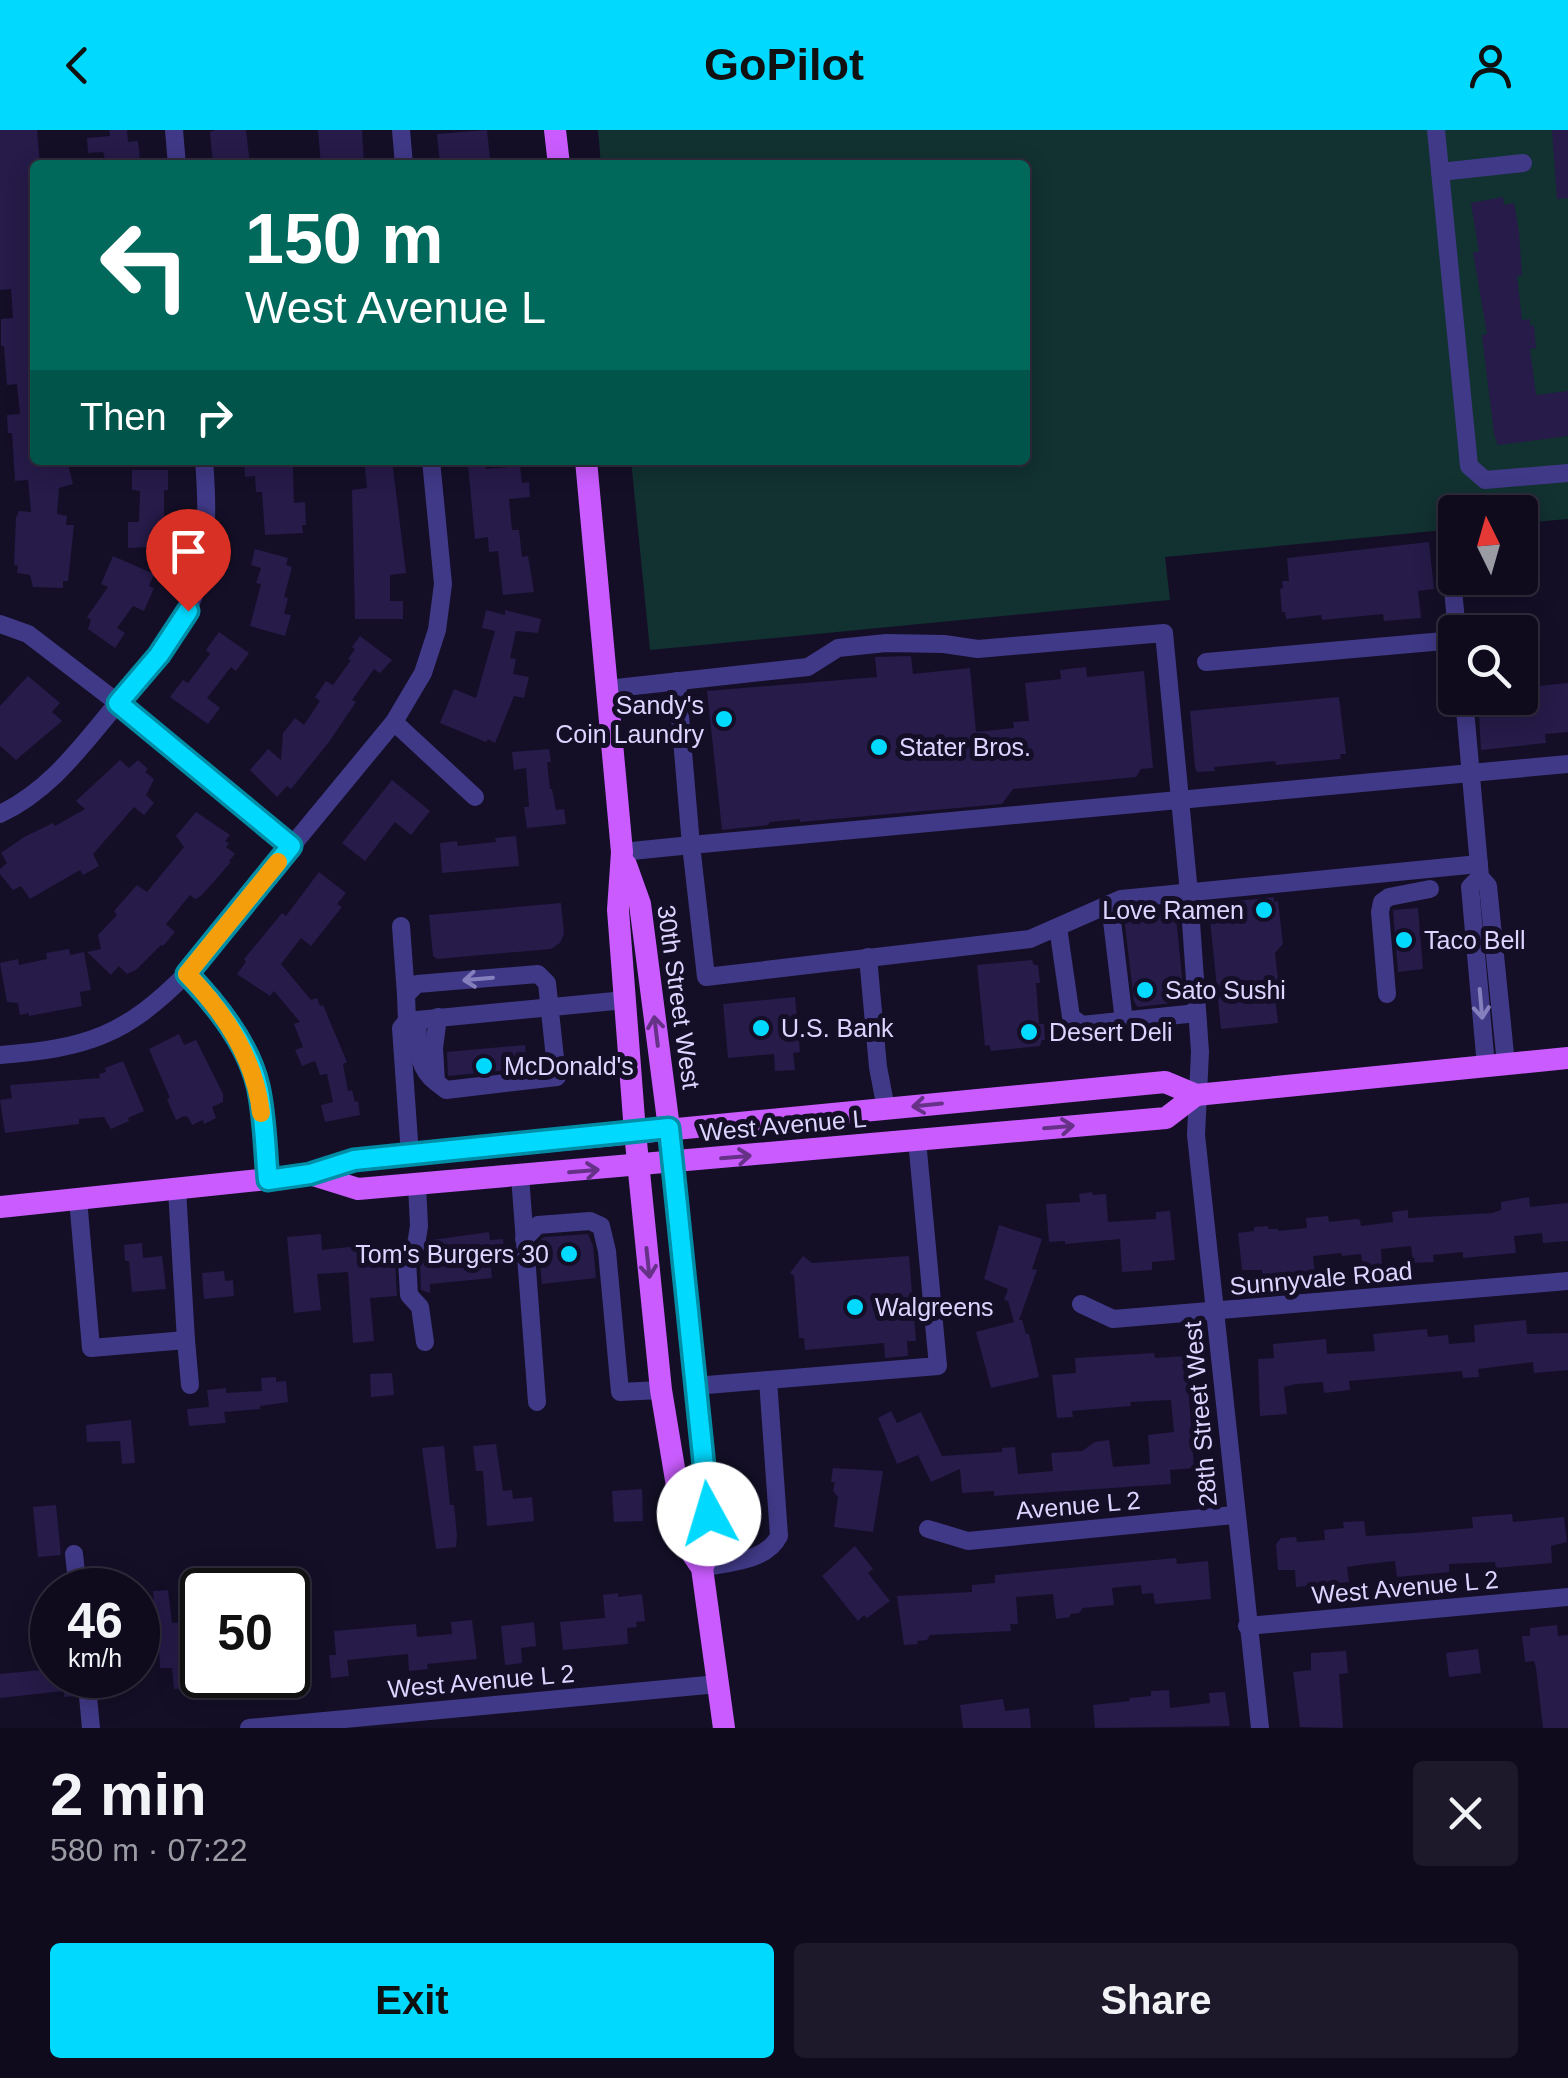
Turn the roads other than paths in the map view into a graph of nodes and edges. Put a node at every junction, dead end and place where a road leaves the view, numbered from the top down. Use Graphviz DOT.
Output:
graph roads {
  1 [pos="174,130"];
  2 [pos="401,130"];
  3 [pos="556,130"];
  4 [pos="1436,130"];
  5 [pos="177,160"];
  6 [pos="404,160"];
  7 [pos="558,160"];
  8 [pos="1524,163"];
  9 [pos="1440,172"];
  10 [pos="204,465"];
  11 [pos="432,465"];
  12 [pos="586,465"];
  13 [pos="1568,473"];
  14 [pos="0,624"];
  15 [pos="1438,642"];
  16 [pos="1206,662"];
  17 [pos="678,681"];
  18 [pos="607,689"];
  19 [pos="118,703"];
  20 [pos="1466,715"];
  21 [pos="394,722"];
  22 [pos="1568,764"];
  23 [pos="1471,772"];
  24 [pos="475,797"];
  25 [pos="1180,800"];
  26 [pos="0,814"];
  27 [pos="691,845"];
  28 [pos="291,846"];
  29 [pos="622,852"];
  30 [pos="1479,870"];
  31 [pos="1430,890"];
  32 [pos="1189,892"];
  33 [pos="1110,904"];
  34 [pos="401,926"];
  35 [pos="1058,926"];
  36 [pos="868,957"];
  37 [pos="187,974"];
  38 [pos="412,989"];
  39 [pos="1388,994"];
  40 [pos="625,1000"];
  41 [pos="549,1007"];
  42 [pos="1197,1013"];
  43 [pos="438,1017"];
  44 [pos="412,1020"];
  45 [pos="1124,1021"];
  46 [pos="0,1055"];
  47 [pos="1568,1058"];
  48 [pos="1496,1065"];
  49 [pos="436,1082"];
  50 [pos="1196,1095"];
  51 [pos="886,1109"];
  52 [pos="669,1128"];
  53 [pos="635,1132"];
  54 [pos="917,1140"];
  55 [pos="410,1155"];
  56 [pos="670,1163"];
  57 [pos="638,1166"];
  58 [pos="310,1174"];
  59 [pos="520,1176"];
  60 [pos="268,1180"];
  61 [pos="416,1185"];
  62 [pos="177,1189"];
  63 [pos="78,1199"];
  64 [pos="0,1207"];
  65 [pos="524,1239"];
  66 [pos="1568,1281"];
  67 [pos="1081,1304"];
  68 [pos="1216,1312"];
  69 [pos="186,1340"];
  70 [pos="425,1342"];
  71 [pos="768,1380"];
  72 [pos="190,1385"];
  73 [pos="695,1386"];
  74 [pos="660,1390"];
  75 [pos="537,1402"];
  76 [pos="1234,1515"];
  77 [pos="928,1529"];
  78 [pos="74,1554"];
  79 [pos="76,1568"];
  80 [pos="702,1568"];
  81 [pos="1568,1597"];
  82 [pos="1247,1626"];
  83 [pos="718,1684"];
  84 [pos="89,1698"];
  85 [pos="92,1728"];
  86 [pos="249,1728"];
  87 [pos="724,1728"];
  88 [pos="1260,1728"];
  1 -- 5 [label="street"];
  2 -- 6 [label="street"];
  3 -- 7 [label="main road"];
  4 -- 9 [label="street"];
  8 -- 9 [label="street"];
  9 -- 13 [label="street"];
  10 -- 19 [label="street"];
  11 -- 21 [label="street"];
  12 -- 18 [label="main road, 30th Street West"];
  14 -- 19 [label="street"];
  15 -- 16 [label="street"];
  17 -- 18 [label="street"];
  17 -- 25 [label="street, 28th Street West"];
  17 -- 27 [label="street"];
  18 -- 29 [label="main road, 30th Street West"];
  19 -- 26 [label="street"];
  19 -- 28 [label="street"];
  20 -- 23 [label="street"];
  21 -- 24 [label="street"];
  21 -- 28 [label="street"];
  22 -- 23 [label="street"];
  23 -- 25 [label="street"];
  23 -- 30 [label="street"];
  25 -- 27 [label="street"];
  25 -- 32 [label="street, 28th Street West"];
  27 -- 29 [label="street"];
  27 -- 36 [label="street"];
  28 -- 37 [label="street"];
  29 -- 40 [label="main road, 30th Street West"];
  52 -- 29 [label="main road, 30th Street West, one-way"];
  30 -- 32 [label="street"];
  30 -- 48 [label="street"];
  31 -- 39 [label="street"];
  32 -- 33 [label="street"];
  32 -- 42 [label="street, 28th Street West"];
  33 -- 35 [label="street"];
  33 -- 45 [label="street"];
  34 -- 38 [label="street"];
  35 -- 36 [label="street"];
  35 -- 45 [label="street"];
  36 -- 51 [label="street"];
  37 -- 46 [label="street"];
  37 -- 60 [label="street"];
  41 -- 38 [label="street, one-way"];
  38 -- 44 [label="street"];
  40 -- 41 [label="street"];
  40 -- 53 [label="main road, 30th Street West"];
  41 -- 43 [label="street"];
  41 -- 49 [label="street"];
  42 -- 45 [label="street"];
  42 -- 50 [label="street, 28th Street West"];
  43 -- 44 [label="street"];
  43 -- 49 [label="street"];
  44 -- 49 [label="street"];
  44 -- 55 [label="street"];
  47 -- 48 [label="main road, West Avenue L"];
  48 -- 50 [label="main road, West Avenue L"];
  50 -- 51 [label="main road, West Avenue L, one-way"];
  54 -- 50 [label="main road, West Avenue L, one-way"];
  50 -- 68 [label="street, 28th Street West"];
  51 -- 52 [label="main road, West Avenue L"];
  52 -- 53 [label="main road, West Avenue L"];
  52 -- 56 [label="main road, 30th Street West"];
  53 -- 55 [label="main road, West Avenue L"];
  53 -- 57 [label="main road, 30th Street West"];
  56 -- 54 [label="main road, West Avenue L, one-way"];
  54 -- 71 [label="street"];
  55 -- 58 [label="main road, West Avenue L"];
  56 -- 57 [label="main road, West Avenue L"];
  56 -- 73 [label="main road, 30th Street West"];
  59 -- 57 [label="main road, West Avenue L, one-way"];
  57 -- 74 [label="main road, 30th Street West, one-way"];
  58 -- 60 [label="main road, West Avenue L"];
  58 -- 61 [label="main road, West Avenue L"];
  59 -- 61 [label="main road, West Avenue L"];
  59 -- 65 [label="street"];
  60 -- 62 [label="main road, West Avenue L"];
  61 -- 70 [label="street"];
  62 -- 63 [label="main road, West Avenue L"];
  62 -- 69 [label="street"];
  63 -- 64 [label="main road, West Avenue L"];
  63 -- 69 [label="street"];
  65 -- 74 [label="street"];
  65 -- 75 [label="street"];
  66 -- 68 [label="street, Sunnyvale Road"];
  67 -- 68 [label="street, Sunnyvale Road"];
  68 -- 76 [label="street, 28th Street West"];
  69 -- 72 [label="street"];
  71 -- 73 [label="street"];
  71 -- 80 [label="street"];
  73 -- 80 [label="main road, 30th Street West"];
  74 -- 80 [label="main road, 30th Street West"];
  76 -- 77 [label="street, Avenue L 2"];
  76 -- 82 [label="street, 28th Street West"];
  78 -- 79 [label="street"];
  80 -- 83 [label="main road, 30th Street West"];
  81 -- 82 [label="street, West Avenue L 2"];
  82 -- 88 [label="street, 28th Street West"];
  83 -- 86 [label="street, West Avenue L 2"];
  83 -- 87 [label="main road, 30th Street West"];
  84 -- 85 [label="street"];
}
